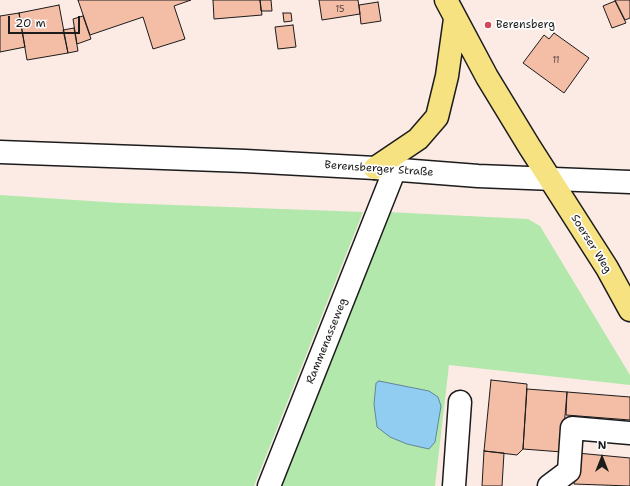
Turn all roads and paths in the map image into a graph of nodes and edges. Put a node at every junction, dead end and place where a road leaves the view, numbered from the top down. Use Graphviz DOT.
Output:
graph roads {
  1 [pos="450,10"];
  2 [pos="0,152"];
  3 [pos="385,168"];
  4 [pos="550,180"];
  5 [pos="630,182"];
  6 [pos="630,310"];
  7 [pos="460,402"];
  8 [pos="630,433"];
  9 [pos="269,486"];
  10 [pos="454,486"];
  11 [pos="549,486"];
  1 -- 3 [label="main road"];
  1 -- 4 [label="main road"];
  2 -- 3 [label="street, Berensberger Straße"];
  3 -- 4 [label="street, Berensberger Straße"];
  3 -- 9 [label="street, Rammenasseweg"];
  4 -- 5 [label="street, Berensberger Straße"];
  4 -- 6 [label="main road, Soerser Weg"];
  7 -- 10 [label="street"];
  8 -- 11 [label="street"];
}
